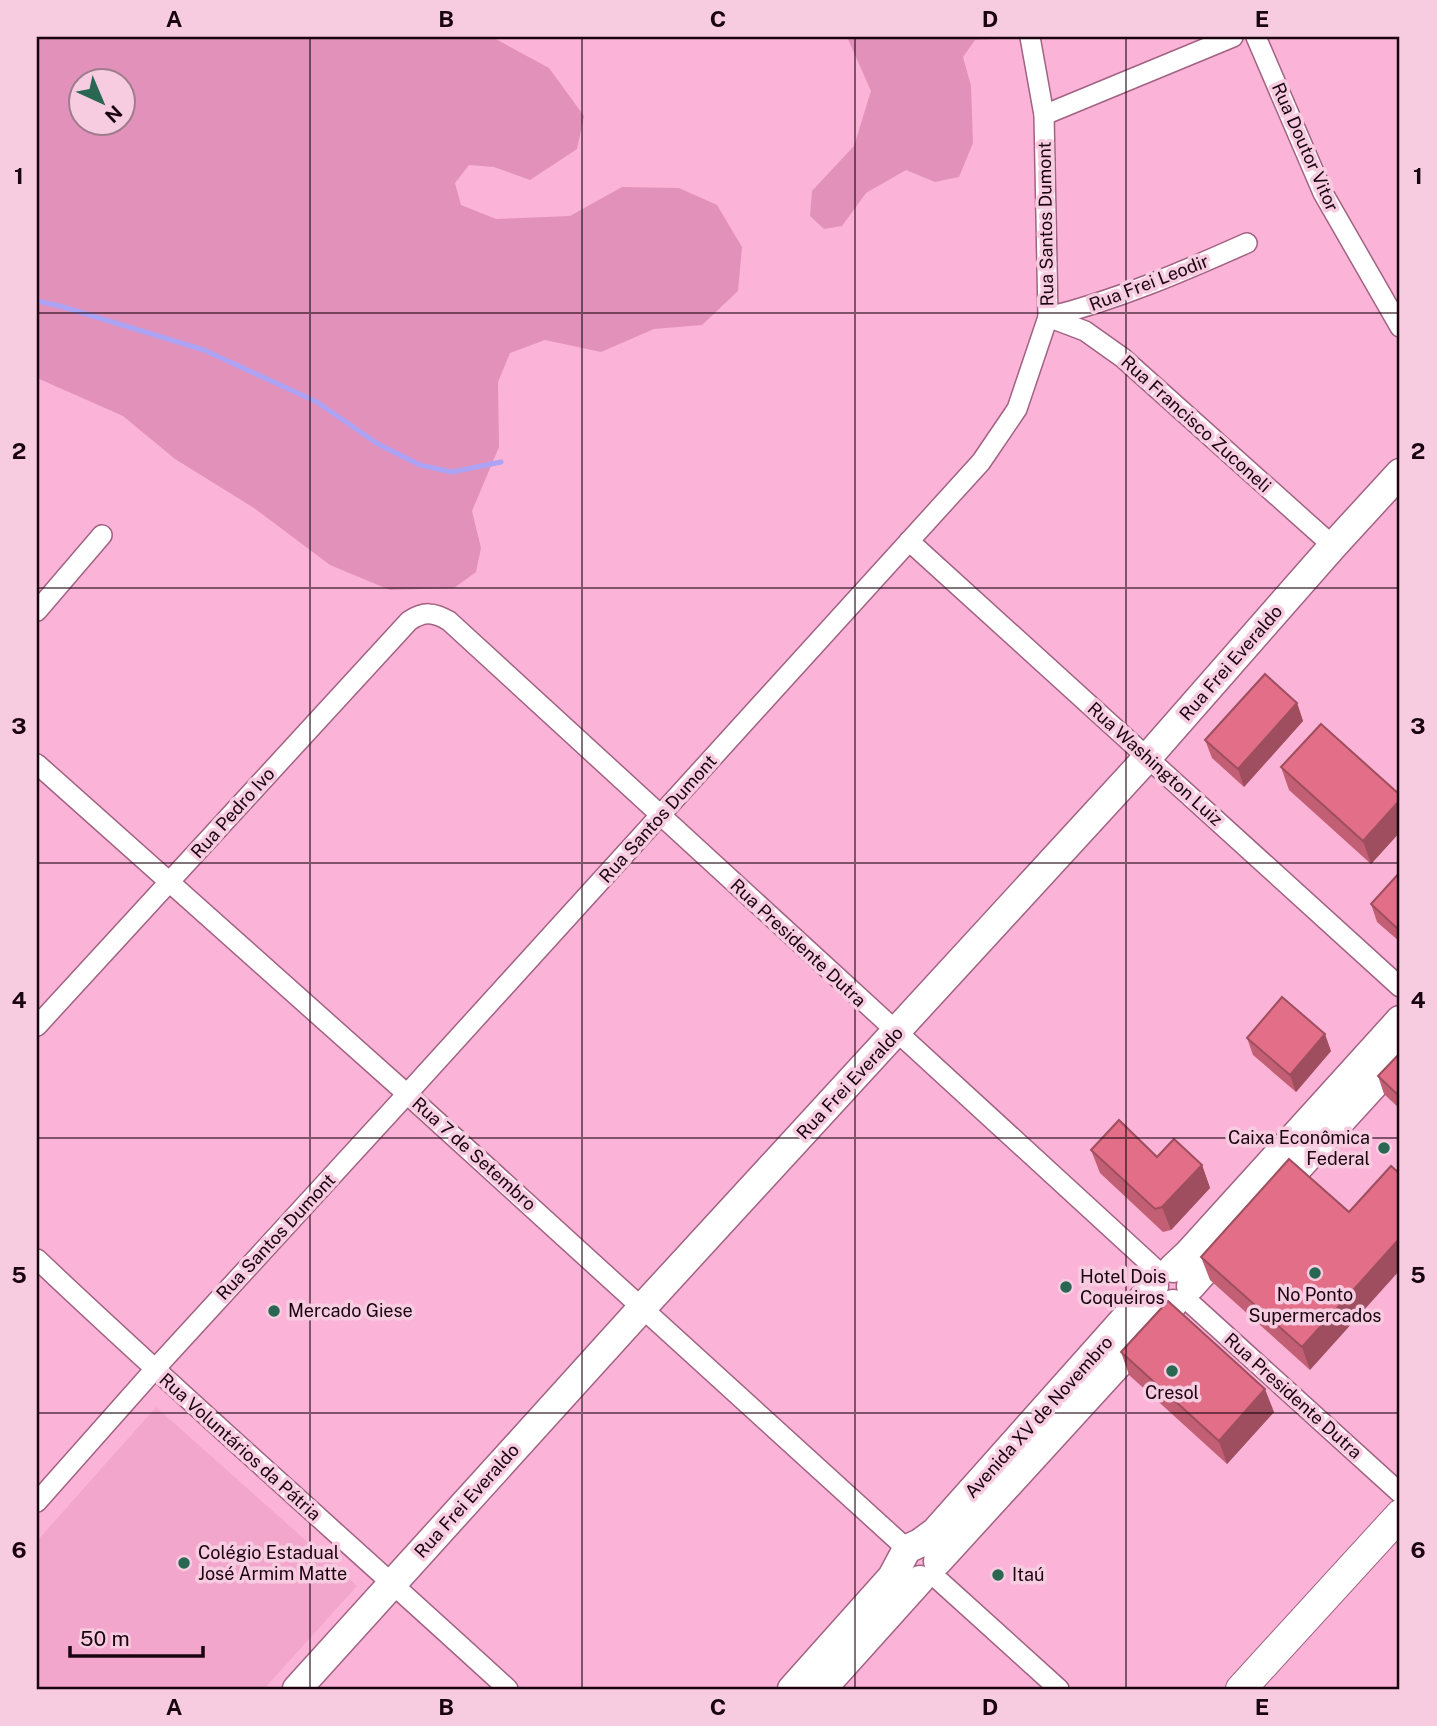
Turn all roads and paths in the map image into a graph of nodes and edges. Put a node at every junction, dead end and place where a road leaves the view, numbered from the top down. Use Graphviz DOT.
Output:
graph roads {
  1 [pos="1030,37"];
  2 [pos="1233,37"];
  3 [pos="1256,37"];
  4 [pos="1044,115"];
  5 [pos="1247,243"];
  6 [pos="1048,317"];
  7 [pos="1400,327"];
  8 [pos="1400,473"];
  9 [pos="102,535"];
  10 [pos="909,541"];
  11 [pos="1333,546"];
  12 [pos="37,611"];
  13 [pos="436,613"];
  14 [pos="1148,757"];
  15 [pos="37,764"];
  16 [pos="661,816"];
  17 [pos="169,883"];
  18 [pos="1400,987"];
  19 [pos="1400,1020"];
  20 [pos="37,1026"];
  21 [pos="896,1033"];
  22 [pos="1400,1056"];
  23 [pos="407,1094"];
  24 [pos="37,1259"];
  25 [pos="1173,1286"];
  26 [pos="642,1308"];
  27 [pos="154,1370"];
  28 [pos="1400,1493"];
  29 [pos="37,1502"];
  30 [pos="1400,1515"];
  31 [pos="920,1562"];
  32 [pos="393,1583"];
  33 [pos="297,1689"];
  34 [pos="508,1689"];
  35 [pos="792,1689"];
  36 [pos="822,1689"];
  37 [pos="1059,1689"];
  38 [pos="1241,1689"];
  1 -- 4 [label="street, Rua Santos Dumont"];
  2 -- 4 [label="street"];
  3 -- 7 [label="street, Rua Doutor Vitor"];
  4 -- 6 [label="street, Rua Santos Dumont"];
  5 -- 6 [label="street, Rua Frei Leodir"];
  6 -- 10 [label="street, Rua Santos Dumont"];
  6 -- 11 [label="street, Rua Francisco Zuconeli"];
  8 -- 11 [label="street, Rua Frei Everaldo"];
  9 -- 12 [label="street"];
  10 -- 14 [label="street, Rua Washington Luiz"];
  10 -- 16 [label="street, Rua Santos Dumont"];
  11 -- 14 [label="street, Rua Frei Everaldo"];
  13 -- 16 [label="street, Rua Presidente Dutra"];
  13 -- 17 [label="street, Rua Pedro Ivo"];
  14 -- 18 [label="street, Rua Washington Luiz"];
  14 -- 21 [label="street, Rua Frei Everaldo"];
  15 -- 17 [label="street, Rua 7 de Setembro"];
  16 -- 21 [label="street, Rua Presidente Dutra"];
  16 -- 23 [label="street, Rua Santos Dumont"];
  17 -- 20 [label="street, Rua Pedro Ivo"];
  17 -- 23 [label="street, Rua 7 de Setembro"];
  19 -- 25 [label="street, Avenida XV de Novembro"];
  21 -- 25 [label="street, Rua Presidente Dutra"];
  21 -- 26 [label="street, Rua Frei Everaldo"];
  22 -- 25 [label="street, Avenida XV de Novembro"];
  23 -- 26 [label="street, Rua 7 de Setembro"];
  23 -- 27 [label="street, Rua Santos Dumont"];
  24 -- 27 [label="street, Rua Voluntários da Pátria"];
  25 -- 28 [label="street, Rua Presidente Dutra"];
  25 -- 31 [label="street, Avenida XV de Novembro"];
  26 -- 31 [label="street, Rua 7 de Setembro"];
  26 -- 32 [label="street, Rua Frei Everaldo"];
  27 -- 29 [label="street, Rua Santos Dumont"];
  27 -- 32 [label="street, Rua Voluntários da Pátria"];
  30 -- 38 [label="main road"];
  31 -- 35 [label="street, Avenida XV de Novembro"];
  31 -- 36 [label="street, Avenida XV de Novembro"];
  31 -- 37 [label="street, Rua 7 de Setembro"];
  32 -- 33 [label="street, Rua Frei Everaldo"];
  32 -- 34 [label="street, Rua Voluntários da Pátria"];
}
